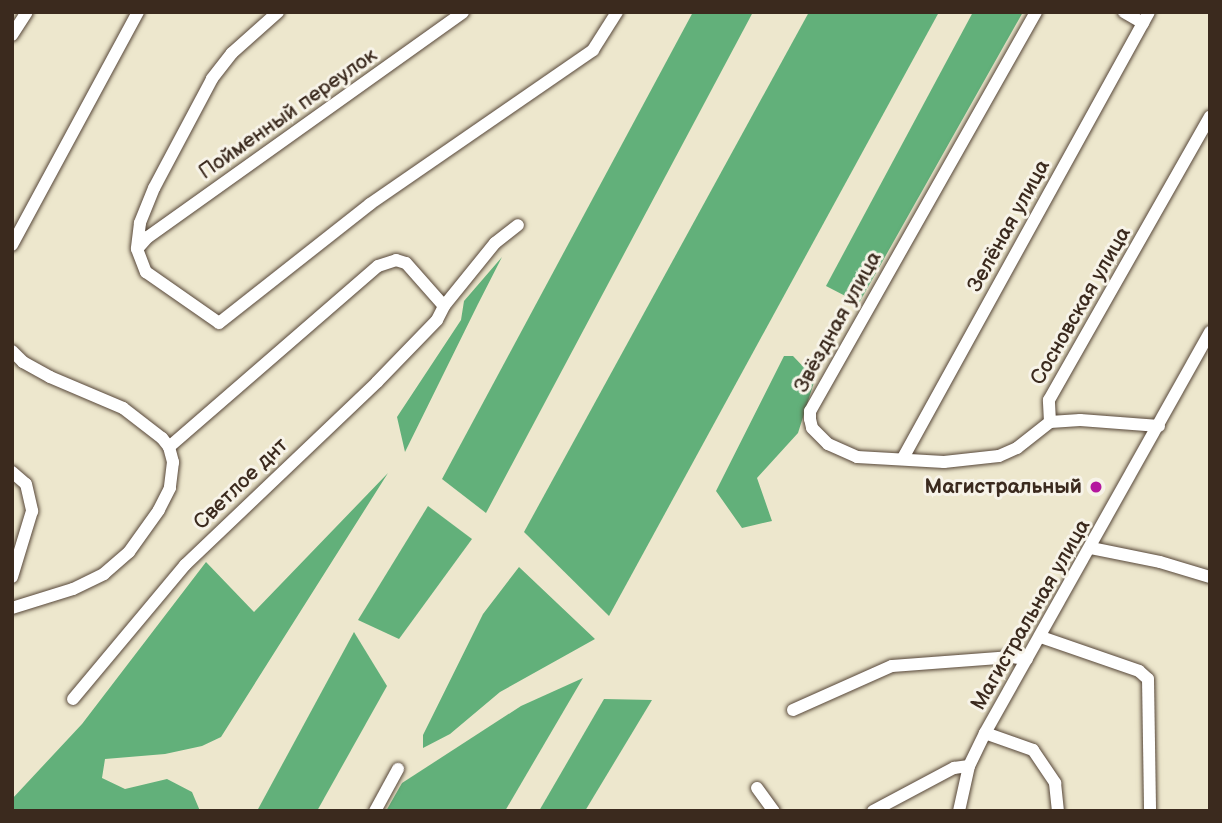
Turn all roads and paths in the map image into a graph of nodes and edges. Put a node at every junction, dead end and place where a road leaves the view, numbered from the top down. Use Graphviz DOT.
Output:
graph roads {
  1 [pos="27,12"];
  2 [pos="138,12"];
  3 [pos="278,12"];
  4 [pos="463,12"];
  5 [pos="617,12"];
  6 [pos="1036,12"];
  7 [pos="1124,12"];
  8 [pos="1146,18"];
  9 [pos="12,36"];
  10 [pos="1210,117"];
  11 [pos="518,225"];
  12 [pos="12,245"];
  13 [pos="137,249"];
  14 [pos="444,306"];
  15 [pos="1210,332"];
  16 [pos="12,351"];
  17 [pos="1050,422"];
  18 [pos="1159,426"];
  19 [pos="169,447"];
  20 [pos="903,458"];
  21 [pos="12,472"];
  22 [pos="1091,548"];
  23 [pos="1210,577"];
  24 [pos="12,578"];
  25 [pos="12,608"];
  26 [pos="1041,637"];
  27 [pos="1027,659"];
  28 [pos="73,699"];
  29 [pos="793,710"];
  30 [pos="985,733"];
  31 [pos="969,766"];
  32 [pos="398,769"];
  33 [pos="757,788"];
  34 [pos="375,811"];
  35 [pos="774,811"];
  36 [pos="873,811"];
  37 [pos="959,811"];
  38 [pos="1058,811"];
  39 [pos="1150,811"];
  1 -- 9 [label="street"];
  2 -- 12 [label="street"];
  3 -- 13 [label="street"];
  4 -- 13 [label="street, Пойменный переулок"];
  5 -- 13 [label="street"];
  6 -- 20 [label="street, Звёздная улица"];
  7 -- 8 [label="street"];
  8 -- 20 [label="street, Зелёная улица"];
  10 -- 17 [label="street, Сосновская улица"];
  11 -- 14 [label="street, Светлое днт"];
  14 -- 19 [label="street"];
  14 -- 28 [label="street, Светлое днт"];
  15 -- 18 [label="street, Магистральная улица"];
  16 -- 19 [label="street"];
  17 -- 18 [label="street"];
  17 -- 20 [label="street, Звёздная улица"];
  18 -- 22 [label="street, Магистральная улица"];
  19 -- 25 [label="street"];
  21 -- 24 [label="street"];
  22 -- 23 [label="street"];
  22 -- 26 [label="street, Магистральная улица"];
  26 -- 27 [label="street, Магистральная улица"];
  26 -- 39 [label="street"];
  27 -- 29 [label="street"];
  27 -- 30 [label="street, Магистральная улица"];
  30 -- 31 [label="street, Магистральная улица"];
  30 -- 38 [label="street"];
  31 -- 36 [label="street"];
  31 -- 37 [label="street, Магистральная улица"];
  32 -- 34 [label="street"];
  33 -- 35 [label="street"];
}
